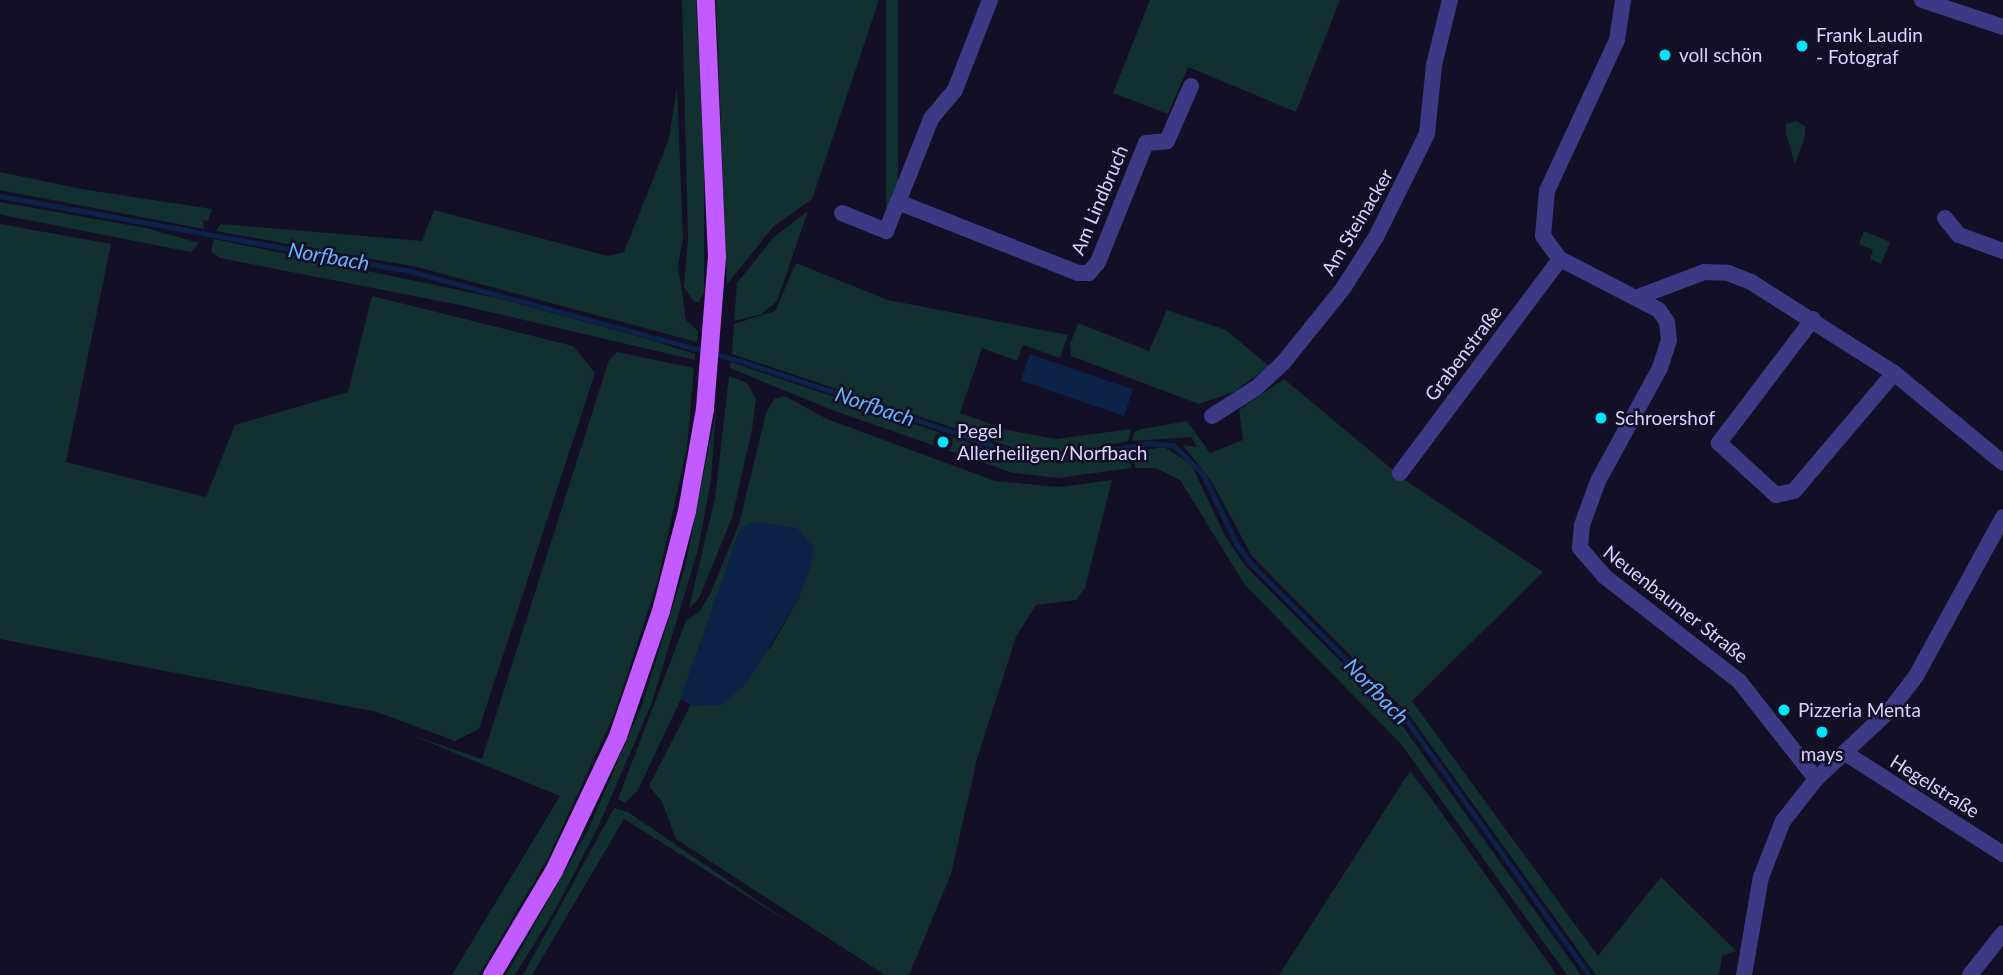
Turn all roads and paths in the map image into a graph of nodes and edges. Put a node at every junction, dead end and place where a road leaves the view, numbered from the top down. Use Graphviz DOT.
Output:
graph roads {
  1 [pos="706,0"];
  2 [pos="990,0"];
  3 [pos="1450,0"];
  4 [pos="1623,0"];
  5 [pos="1922,0"];
  6 [pos="2003,27"];
  7 [pos="1191,86"];
  8 [pos="898,202"];
  9 [pos="842,213"];
  10 [pos="1945,218"];
  11 [pos="2003,251"];
  12 [pos="1560,259"];
  13 [pos="1638,297"];
  14 [pos="1813,318"];
  15 [pos="1894,373"];
  16 [pos="1212,416"];
  17 [pos="2003,463"];
  18 [pos="1399,473"];
  19 [pos="2003,517"];
  20 [pos="1845,752"];
  21 [pos="1816,779"];
  22 [pos="2003,854"];
  23 [pos="2003,933"];
  24 [pos="492,975"];
  25 [pos="1744,975"];
  26 [pos="1970,975"];
  1 -- 24 [label="main road"];
  2 -- 8 [label="street"];
  3 -- 16 [label="street, Am Steinacker"];
  4 -- 12 [label="street"];
  5 -- 6 [label="street"];
  7 -- 8 [label="street, Am Lindbruch"];
  8 -- 9 [label="street"];
  10 -- 11 [label="street"];
  12 -- 13 [label="street, Neuenbaumer Straße"];
  12 -- 18 [label="street, Grabenstraße"];
  13 -- 14 [label="street"];
  13 -- 21 [label="street, Neuenbaumer Straße"];
  14 -- 15 [label="street"];
  14 -- 15 [label="street"];
  15 -- 17 [label="street"];
  19 -- 20 [label="street"];
  20 -- 21 [label="street"];
  20 -- 22 [label="street, Hegelstraße"];
  21 -- 25 [label="street"];
  23 -- 26 [label="street"];
}
